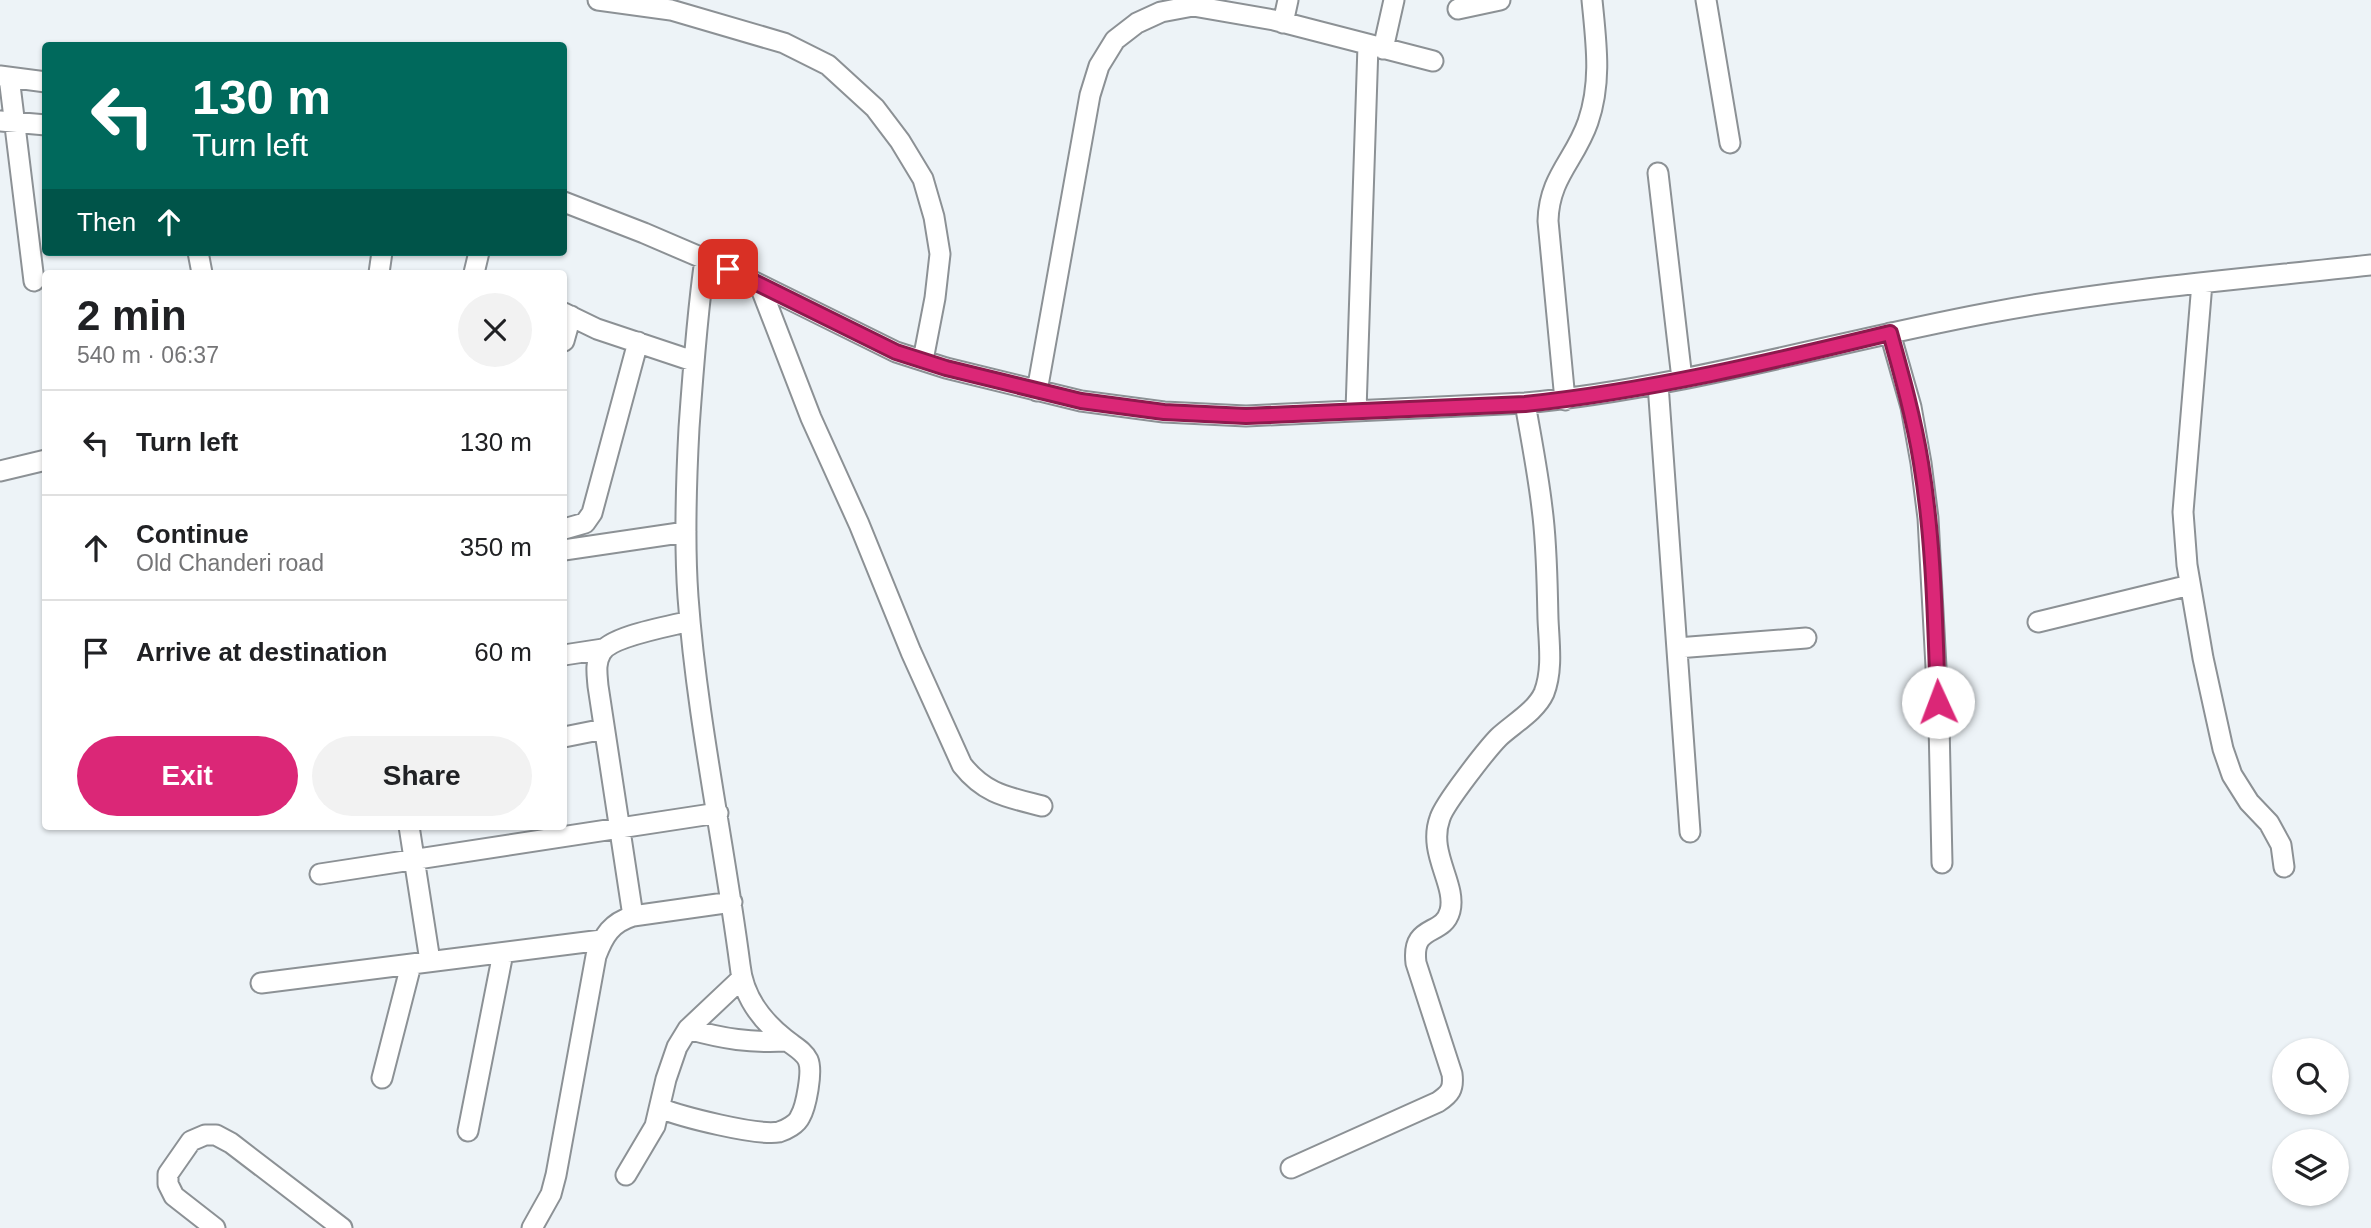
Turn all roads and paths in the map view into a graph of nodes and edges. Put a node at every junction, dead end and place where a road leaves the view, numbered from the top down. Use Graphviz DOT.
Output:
graph roads {
  1 [pos="598,0"];
  2 [pos="1288,0"];
  3 [pos="1394,0"];
  4 [pos="1500,0"];
  5 [pos="1592,0"];
  6 [pos="1706,0"];
  7 [pos="1179,5"];
  8 [pos="1458,9"];
  9 [pos="1283,23"];
  10 [pos="1375,47"];
  11 [pos="1433,61"];
  12 [pos="4,77"];
  13 [pos="42,82"];
  14 [pos="7,122"];
  15 [pos="42,125"];
  16 [pos="1730,143"];
  17 [pos="1658,173"];
  18 [pos="567,203"];
  19 [pos="705,259"];
  20 [pos="2371,265"];
  21 [pos="34,281"];
  22 [pos="2202,283"];
  23 [pos="760,286"];
  24 [pos="567,315"];
  25 [pos="1890,333"];
  26 [pos="638,342"];
  27 [pos="909,356"];
  28 [pos="693,361"];
  29 [pos="1682,379"];
  30 [pos="1658,384"];
  31 [pos="1037,391"];
  32 [pos="1565,400"];
  33 [pos="1525,404"];
  34 [pos="1356,411"];
  35 [pos="42,461"];
  36 [pos="0,471"];
  37 [pos="567,528"];
  38 [pos="686,532"];
  39 [pos="567,551"];
  40 [pos="2190,585"];
  41 [pos="690,621"];
  42 [pos="2038,622"];
  43 [pos="1806,638"];
  44 [pos="1677,648"];
  45 [pos="603,649"];
  46 [pos="567,655"];
  47 [pos="604,729"];
  48 [pos="567,736"];
  49 [pos="1042,806"];
  50 [pos="718,813"];
  51 [pos="619,827"];
  52 [pos="410,830"];
  53 [pos="1690,832"];
  54 [pos="414,859"];
  55 [pos="1942,863"];
  56 [pos="2284,867"];
  57 [pos="320,874"];
  58 [pos="732,902"];
  59 [pos="633,916"];
  60 [pos="602,940"];
  61 [pos="503,953"];
  62 [pos="420,963"];
  63 [pos="741,979"];
  64 [pos="261,983"];
  65 [pos="688,1029"];
  66 [pos="787,1041"];
  67 [pos="382,1078"];
  68 [pos="660,1108"];
  69 [pos="468,1131"];
  70 [pos="1291,1168"];
  71 [pos="626,1175"];
  72 [pos="215,1228"];
  73 [pos="342,1228"];
  74 [pos="532,1228"];
  1 -- 27 [label="street"];
  2 -- 9 [label="street"];
  3 -- 10 [label="street"];
  4 -- 8 [label="street"];
  5 -- 32 [label="street"];
  6 -- 16 [label="street"];
  7 -- 9 [label="street"];
  7 -- 31 [label="street"];
  9 -- 10 [label="street"];
  10 -- 11 [label="street"];
  10 -- 34 [label="street"];
  12 -- 13 [label="street"];
  12 -- 14 [label="street"];
  14 -- 15 [label="street"];
  14 -- 21 [label="street"];
  17 -- 29 [label="street"];
  18 -- 19 [label="street"];
  19 -- 23 [label="street"];
  19 -- 28 [label="street"];
  20 -- 22 [label="street"];
  22 -- 25 [label="street"];
  22 -- 40 [label="street"];
  23 -- 27 [label="street"];
  23 -- 49 [label="street"];
  24 -- 26 [label="street"];
  25 -- 29 [label="street"];
  25 -- 55 [label="street"];
  26 -- 28 [label="street"];
  26 -- 37 [label="street"];
  27 -- 31 [label="street"];
  28 -- 38 [label="street"];
  29 -- 30 [label="street"];
  30 -- 32 [label="street"];
  30 -- 44 [label="street"];
  31 -- 34 [label="street"];
  32 -- 33 [label="street"];
  33 -- 34 [label="street"];
  33 -- 70 [label="street"];
  35 -- 36 [label="street"];
  38 -- 39 [label="street"];
  38 -- 41 [label="street"];
  40 -- 42 [label="street"];
  40 -- 56 [label="street"];
  41 -- 45 [label="street"];
  41 -- 50 [label="street"];
  43 -- 44 [label="street"];
  44 -- 53 [label="street"];
  45 -- 46 [label="street"];
  45 -- 47 [label="street"];
  47 -- 48 [label="street"];
  47 -- 51 [label="street"];
  50 -- 51 [label="street"];
  50 -- 58 [label="street"];
  51 -- 54 [label="street"];
  51 -- 59 [label="street"];
  52 -- 54 [label="street"];
  54 -- 57 [label="street"];
  54 -- 62 [label="street"];
  58 -- 59 [label="street"];
  58 -- 63 [label="street"];
  59 -- 60 [label="street"];
  60 -- 61 [label="street"];
  60 -- 74 [label="street"];
  61 -- 62 [label="street"];
  61 -- 69 [label="street"];
  62 -- 64 [label="street"];
  62 -- 67 [label="street"];
  63 -- 65 [label="street"];
  63 -- 66 [label="street"];
  65 -- 66 [label="street"];
  65 -- 68 [label="street"];
  66 -- 68 [label="street"];
  68 -- 71 [label="street"];
  72 -- 73 [label="street"];
}
